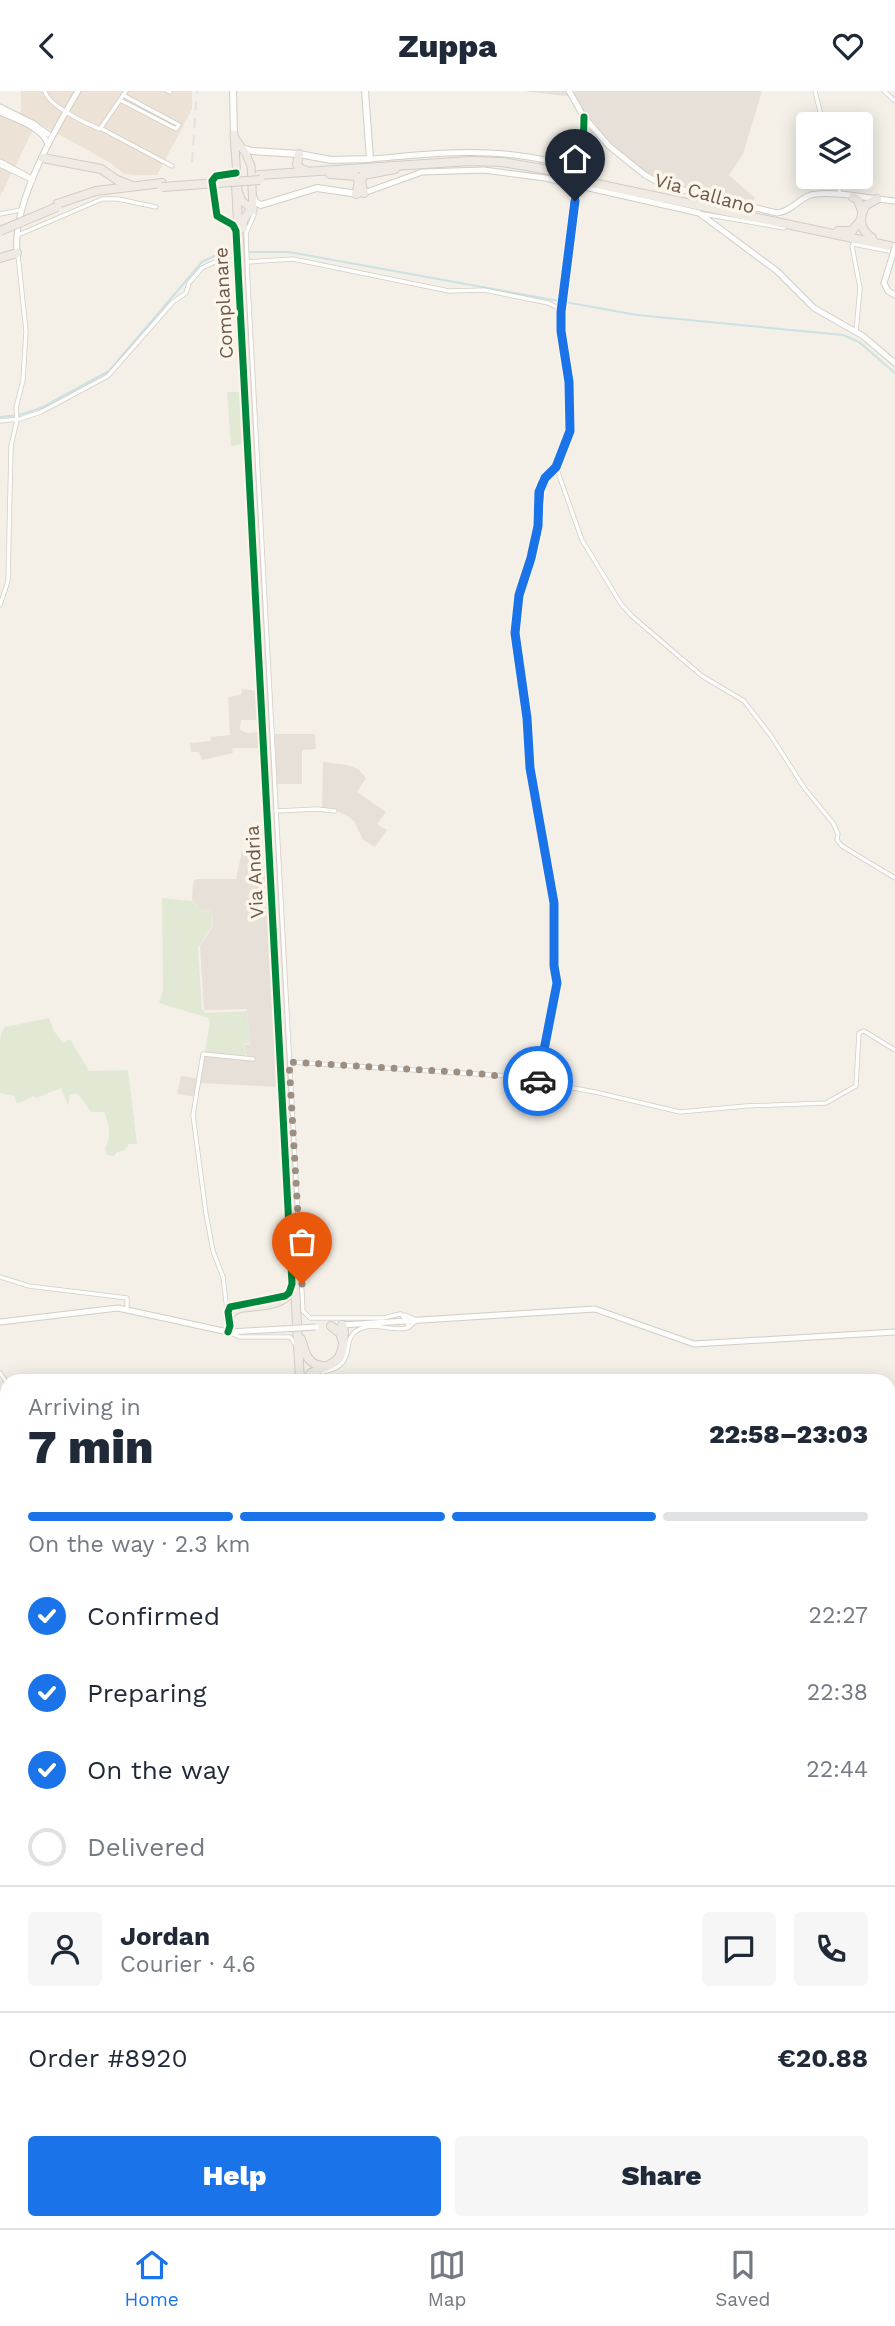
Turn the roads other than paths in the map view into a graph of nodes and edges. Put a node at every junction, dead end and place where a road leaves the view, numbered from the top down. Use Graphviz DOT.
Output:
graph roads {
  1 [pos="45,91"];
  2 [pos="79,91"];
  3 [pos="233,91"];
  4 [pos="365,91"];
  5 [pos="569,91"];
  6 [pos="815,91"];
  7 [pos="884,91"];
  8 [pos="123,95"];
  9 [pos="895,101"];
  10 [pos="0,109"];
  11 [pos="67,111"];
  12 [pos="820,112"];
  13 [pos="584,117"];
  14 [pos="177,127"];
  15 [pos="102,128"];
  16 [pos="234,134"];
  17 [pos="49,139"];
  18 [pos="262,152"];
  19 [pos="249,153"];
  20 [pos="295,154"];
  21 [pos="43,158"];
  22 [pos="370,159"];
  23 [pos="0,163"];
  24 [pos="172,166"];
  25 [pos="251,166"];
  26 [pos="580,167"];
  27 [pos="395,169"];
  28 [pos="105,171"];
  29 [pos="236,172"];
  30 [pos="329,172"];
  31 [pos="271,174"];
  32 [pos="260,178"];
  33 [pos="577,179"];
  34 [pos="30,180"];
  35 [pos="162,185"];
  36 [pos="213,185"];
  37 [pos="236,185"];
  38 [pos="133,186"];
  39 [pos="839,189"];
  40 [pos="96,191"];
  41 [pos="360,193"];
  42 [pos="840,195"];
  43 [pos="253,196"];
  44 [pos="853,197"];
  45 [pos="877,199"];
  46 [pos="272,202"];
  47 [pos="894,202"];
  48 [pos="57,205"];
  49 [pos="156,207"];
  50 [pos="863,208"];
  51 [pos="251,210"];
  52 [pos="21,211"];
  53 [pos="699,213"];
  54 [pos="0,214"];
  55 [pos="786,226"];
  56 [pos="0,230"];
  57 [pos="807,231"];
  58 [pos="839,235"];
  59 [pos="16,236"];
  60 [pos="872,238"];
  61 [pos="862,240"];
  62 [pos="894,249"];
  63 [pos="18,253"];
  64 [pos="241,253"];
  65 [pos="0,258"];
  66 [pos="895,295"];
  67 [pos="562,308"];
  68 [pos="856,332"];
  69 [pos="895,363"];
  70 [pos="253,372"];
  71 [pos="242,377"];
  72 [pos="17,419"];
  73 [pos="0,421"];
  74 [pos="556,467"];
  75 [pos="0,605"];
  76 [pos="276,811"];
  77 [pos="334,811"];
  78 [pos="895,879"];
  79 [pos="895,1049"];
  80 [pos="253,1059"];
  81 [pos="289,1062"];
  82 [pos="538,1082"];
  83 [pos="294,1270"];
  84 [pos="0,1277"];
  85 [pos="277,1302"];
  86 [pos="127,1310"];
  87 [pos="404,1316"];
  88 [pos="417,1320"];
  89 [pos="0,1322"];
  90 [pos="228,1322"];
  91 [pos="397,1324"];
  92 [pos="352,1325"];
  93 [pos="331,1326"];
  94 [pos="391,1328"];
  95 [pos="407,1328"];
  96 [pos="297,1330"];
  97 [pos="895,1332"];
  98 [pos="343,1333"];
  99 [pos="301,1339"];
  100 [pos="326,1367"];
  101 [pos="301,1374"];
  102 [pos="302,1374"];
  103 [pos="303,1374"];
  104 [pos="310,1374"];
  105 [pos="315,1374"];
  1 -- 11 [label="street"];
  2 -- 11 [label="street"];
  3 -- 16 [label="main road"];
  4 -- 22 [label="main road"];
  5 -- 13 [label="street, Via Callano"];
  6 -- 12 [label="street"];
  7 -- 9 [label="street"];
  8 -- 14 [label="street"];
  8 -- 15 [label="street"];
  10 -- 17 [label="street"];
  11 -- 15 [label="street"];
  11 -- 17 [label="street"];
  13 -- 26 [label="street"];
  13 -- 42 [label="street, Via Callano"];
  15 -- 24 [label="street"];
  16 -- 19 [label="main road"];
  16 -- 29 [label="main road"];
  17 -- 21 [label="street"];
  18 -- 19 [label="main road"];
  18 -- 20 [label="main road"];
  18 -- 25 [label="main road"];
  19 -- 25 [label="main road"];
  19 -- 29 [label="main road"];
  20 -- 22 [label="main road"];
  20 -- 30 [label="highway"];
  20 -- 31 [label="highway"];
  21 -- 28 [label="highway"];
  21 -- 34 [label="street"];
  22 -- 26 [label="street"];
  23 -- 34 [label="street"];
  25 -- 43 [label="main road"];
  26 -- 33 [label="street"];
  27 -- 30 [label="highway"];
  27 -- 33 [label="highway"];
  27 -- 41 [label="highway"];
  28 -- 38 [label="highway"];
  28 -- 40 [label="highway"];
  29 -- 36 [label="street"];
  29 -- 37 [label="main road"];
  30 -- 31 [label="highway"];
  30 -- 32 [label="highway"];
  30 -- 33 [label="highway"];
  30 -- 41 [label="highway"];
  31 -- 32 [label="highway"];
  32 -- 35 [label="highway, bridge"];
  33 -- 41 [label="street"];
  33 -- 53 [label="street"];
  33 -- 55 [label="highway"];
  33 -- 58 [label="highway"];
  33 -- 67 [label="street"];
  34 -- 52 [label="street"];
  35 -- 38 [label="highway"];
  35 -- 48 [label="highway"];
  36 -- 37 [label="street"];
  36 -- 64 [label="street, Complanare"];
  37 -- 51 [label="main road"];
  37 -- 64 [label="highway"];
  38 -- 40 [label="highway"];
  39 -- 42 [label="street"];
  40 -- 48 [label="highway"];
  41 -- 46 [label="main road"];
  42 -- 44 [label="street, Via Callano"];
  43 -- 46 [label="main road"];
  43 -- 51 [label="main road"];
  44 -- 50 [label="highway"];
  45 -- 47 [label="street"];
  45 -- 50 [label="highway"];
  46 -- 51 [label="main road"];
  48 -- 56 [label="highway, bridge"];
  49 -- 59 [label="street"];
  50 -- 58 [label="highway"];
  50 -- 60 [label="highway"];
  51 -- 64 [label="highway"];
  52 -- 54 [label="street"];
  52 -- 59 [label="street"];
  53 -- 55 [label="street"];
  53 -- 68 [label="street"];
  55 -- 57 [label="highway"];
  55 -- 61 [label="highway"];
  58 -- 60 [label="highway"];
  58 -- 61 [label="highway"];
  59 -- 63 [label="street"];
  60 -- 62 [label="highway"];
  61 -- 62 [label="highway"];
  62 -- 66 [label="street"];
  62 -- 68 [label="street"];
  63 -- 65 [label="highway"];
  63 -- 72 [label="street"];
  64 -- 67 [label="street"];
  64 -- 70 [label="street, Complanare"];
  64 -- 71 [label="street, Complanare"];
  64 -- 72 [label="street"];
  64 -- 83 [label="highway"];
  64 -- 99 [label="highway"];
  67 -- 74 [label="street"];
  68 -- 69 [label="street"];
  70 -- 76 [label="street, Via Andria"];
  71 -- 90 [label="street, Via Andria"];
  72 -- 73 [label="street"];
  72 -- 75 [label="street"];
  74 -- 78 [label="street"];
  74 -- 82 [label="street"];
  76 -- 77 [label="street"];
  76 -- 81 [label="street, Via Andria"];
  79 -- 82 [label="street"];
  80 -- 90 [label="street"];
  81 -- 82 [label="street"];
  81 -- 87 [label="street, Via Andria"];
  83 -- 85 [label="highway"];
  83 -- 96 [label="highway"];
  84 -- 86 [label="street"];
  85 -- 90 [label="highway"];
  85 -- 96 [label="highway"];
  86 -- 89 [label="street"];
  86 -- 90 [label="street"];
  87 -- 88 [label="street"];
  87 -- 91 [label="street"];
  87 -- 95 [label="street"];
  88 -- 95 [label="street"];
  88 -- 97 [label="street"];
  90 -- 93 [label="street, bridge"];
  90 -- 101 [label="street"];
  91 -- 92 [label="street"];
  91 -- 94 [label="street"];
  92 -- 98 [label="highway"];
  93 -- 98 [label="highway"];
  94 -- 95 [label="street"];
  94 -- 105 [label="street"];
  96 -- 102 [label="highway"];
  98 -- 100 [label="highway"];
  99 -- 100 [label="highway"];
  99 -- 103 [label="highway"];
  100 -- 104 [label="highway"];
}
